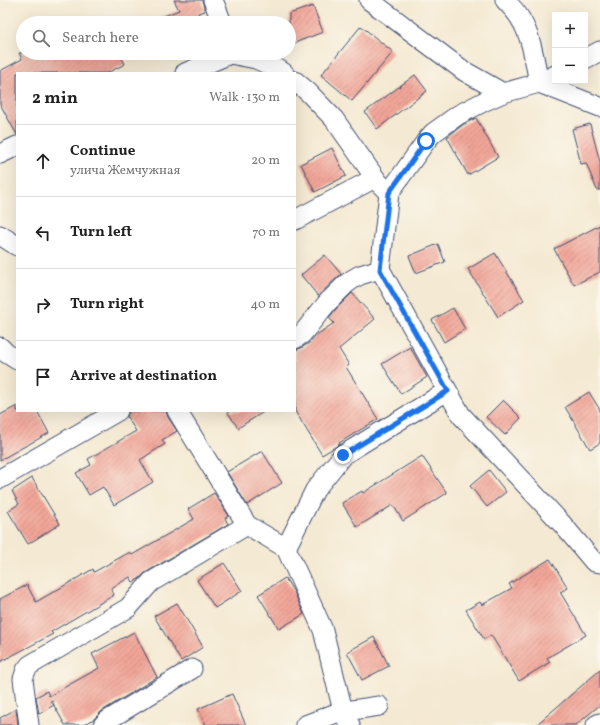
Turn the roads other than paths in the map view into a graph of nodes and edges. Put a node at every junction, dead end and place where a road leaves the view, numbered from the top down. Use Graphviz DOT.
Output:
graph roads {
  1 [pos="213,0"];
  2 [pos="369,0"];
  3 [pos="505,0"];
  4 [pos="219,16"];
  5 [pos="600,51"];
  6 [pos="588,57"];
  7 [pos="214,60"];
  8 [pos="258,60"];
  9 [pos="187,72"];
  10 [pos="282,72"];
  11 [pos="547,79"];
  12 [pos="296,82"];
  13 [pos="503,93"];
  14 [pos="600,107"];
  15 [pos="16,146"];
  16 [pos="0,154"];
  17 [pos="375,178"];
  18 [pos="389,193"];
  19 [pos="296,219"];
  20 [pos="0,235"];
  21 [pos="16,245"];
  22 [pos="380,270"];
  23 [pos="296,338"];
  24 [pos="0,347"];
  25 [pos="16,359"];
  26 [pos="448,391"];
  27 [pos="116,412"];
  28 [pos="178,412"];
  29 [pos="0,479"];
  30 [pos="247,525"];
  31 [pos="286,548"];
  32 [pos="600,563"];
  33 [pos="192,670"];
  34 [pos="379,706"];
  35 [pos="347,718"];
  36 [pos="600,723"];
  37 [pos="30,725"];
  38 [pos="103,725"];
  39 [pos="305,725"];
  40 [pos="596,725"];
  1 -- 4 [label="street"];
  2 -- 13 [label="street"];
  3 -- 11 [label="street"];
  5 -- 6 [label="street"];
  7 -- 9 [label="street"];
  8 -- 10 [label="street"];
  11 -- 13 [label="street"];
  11 -- 14 [label="street"];
  12 -- 17 [label="street"];
  13 -- 18 [label="street"];
  15 -- 16 [label="street"];
  17 -- 18 [label="street"];
  17 -- 19 [label="street"];
  18 -- 22 [label="street"];
  20 -- 21 [label="street"];
  22 -- 23 [label="street"];
  22 -- 26 [label="street"];
  24 -- 25 [label="street"];
  26 -- 31 [label="street"];
  26 -- 32 [label="street"];
  27 -- 29 [label="street"];
  28 -- 30 [label="street"];
  30 -- 31 [label="street"];
  30 -- 37 [label="street"];
  31 -- 35 [label="street"];
  33 -- 38 [label="street"];
  34 -- 35 [label="street"];
  35 -- 39 [label="street"];
  36 -- 40 [label="street"];
}
